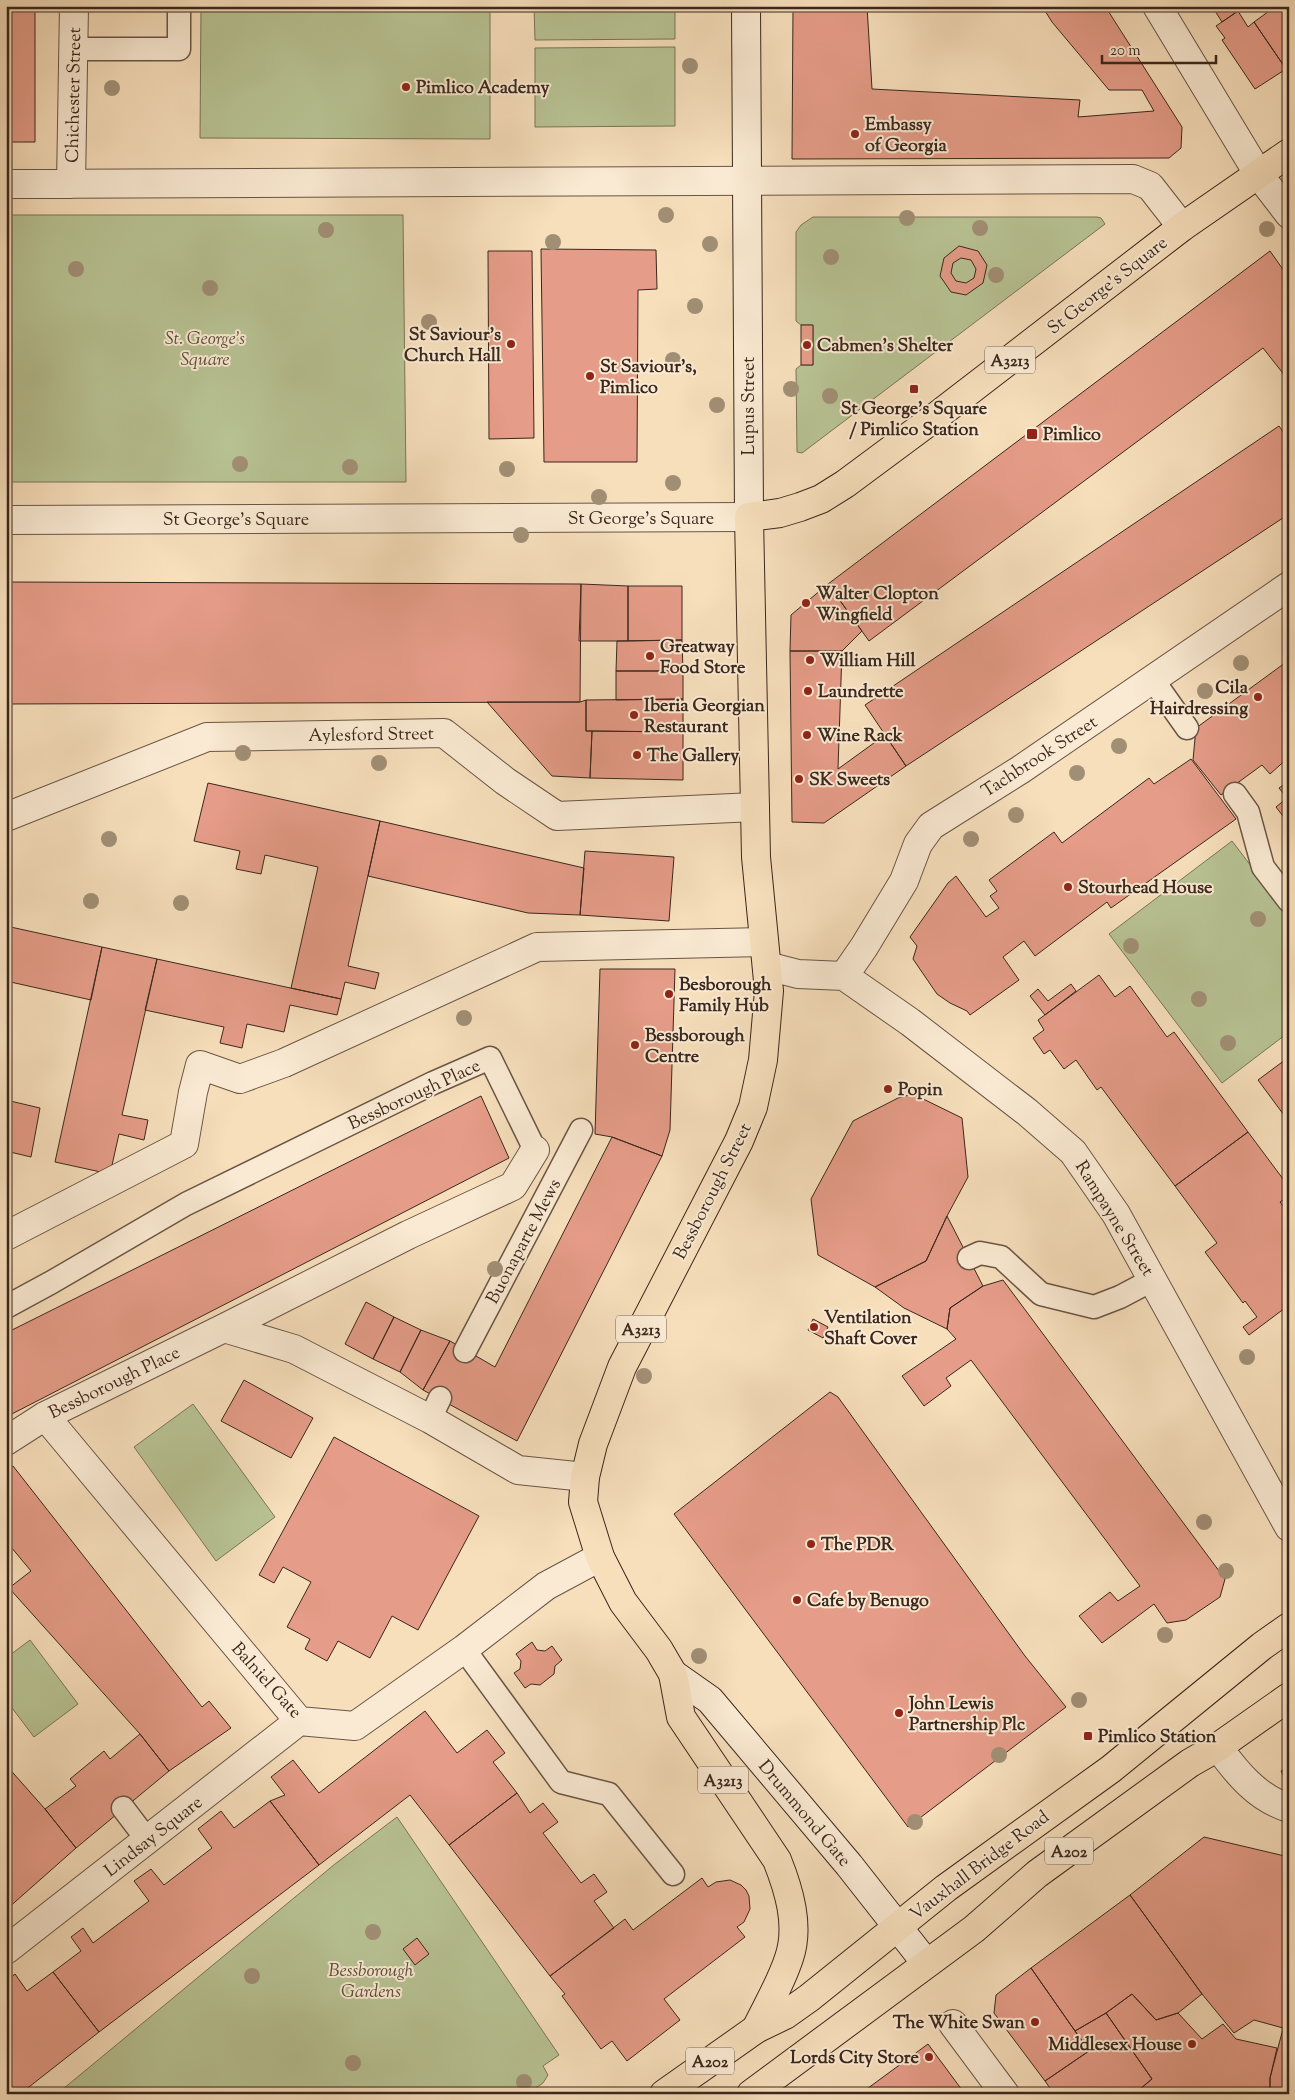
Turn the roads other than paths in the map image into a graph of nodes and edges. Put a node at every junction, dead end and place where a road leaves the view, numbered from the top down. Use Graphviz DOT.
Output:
graph roads {
  1 [pos="74,6"];
  2 [pos="179,6"];
  3 [pos="746,6"];
  4 [pos="1157,6"];
  5 [pos="73,49"];
  6 [pos="1289,153"];
  7 [pos="1259,175"];
  8 [pos="747,180"];
  9 [pos="6,184"];
  10 [pos="71,184"];
  11 [pos="1289,214"];
  12 [pos="1182,227"];
  13 [pos="749,517"];
  14 [pos="6,520"];
  15 [pos="1289,586"];
  16 [pos="1153,680"];
  17 [pos="1187,728"];
  18 [pos="1235,794"];
  19 [pos="754,807"];
  20 [pos="6,817"];
  21 [pos="1289,901"];
  22 [pos="766,954"];
  23 [pos="844,976"];
  24 [pos="581,1130"];
  25 [pos="535,1150"];
  26 [pos="6,1236"];
  27 [pos="969,1258"];
  28 [pos="1154,1279"];
  29 [pos="6,1307"];
  30 [pos="224,1328"];
  31 [pos="466,1351"];
  32 [pos="44,1416"];
  33 [pos="6,1440"];
  34 [pos="584,1477"];
  35 [pos="1289,1527"];
  36 [pos="600,1556"];
  37 [pos="1289,1627"];
  38 [pos="464,1649"];
  39 [pos="673,1674"];
  40 [pos="1289,1697"];
  41 [pos="299,1721"];
  42 [pos="1218,1747"];
  43 [pos="123,1808"];
  44 [pos="1289,1808"];
  45 [pos="148,1841"];
  46 [pos="673,1874"];
  47 [pos="897,1926"];
  48 [pos="6,1950"];
  49 [pos="926,1963"];
  50 [pos="953,2024"];
  51 [pos="756,2029"];
  52 [pos="664,2094"];
  53 [pos="751,2094"];
  54 [pos="1005,2094"];
  1 -- 5 [label="street, Chichester Street"];
  2 -- 5 [label="lane"];
  3 -- 8 [label="street, Lupus Street"];
  4 -- 7 [label="street"];
  5 -- 10 [label="street, Chichester Street"];
  6 -- 7 [label="main road, A3213"];
  7 -- 11 [label="street"];
  7 -- 12 [label="main road, St George's Square / A3213"];
  8 -- 10 [label="street, St George's Square"];
  8 -- 12 [label="street, St George's Square"];
  8 -- 13 [label="street, Lupus Street"];
  9 -- 10 [label="street, St George's Square"];
  12 -- 13 [label="main road, St George's Square / A3213"];
  13 -- 14 [label="street, St George's Square"];
  13 -- 19 [label="main road, Lupus Street / A3213"];
  15 -- 16 [label="street, Tachbrook Street"];
  16 -- 17 [label="lane"];
  16 -- 23 [label="street, Tachbrook Street"];
  18 -- 21 [label="lane"];
  19 -- 20 [label="street, Aylesford Street"];
  19 -- 22 [label="main road, Bessborough Street / A3213"];
  22 -- 23 [label="street"];
  22 -- 26 [label="street"];
  22 -- 34 [label="main road, Bessborough Street / A3213"];
  23 -- 28 [label="street, Rampayne Street"];
  24 -- 31 [label="lane, Buonaparte Mews"];
  25 -- 29 [label="lane, Bessborough Place"];
  25 -- 30 [label="street, Bessborough Place"];
  27 -- 28 [label="lane"];
  28 -- 35 [label="street, Rampayne Street"];
  30 -- 32 [label="street, Bessborough Place"];
  30 -- 34 [label="street"];
  32 -- 33 [label="street, Bessborough Place"];
  32 -- 41 [label="street, Balniel Gate"];
  34 -- 36 [label="main road, Bessborough Street / A3213"];
  36 -- 38 [label="street, Balniel Gate"];
  36 -- 39 [label="main road, Drummond Gate / A3213"];
  37 -- 47 [label="main road, Vauxhall Bridge Road / A202"];
  38 -- 41 [label="street, Balniel Gate"];
  38 -- 46 [label="lane"];
  39 -- 47 [label="street, Drummond Gate / A3213"];
  39 -- 51 [label="main road, Drummond Gate / A3213"];
  40 -- 42 [label="main road, A202"];
  41 -- 45 [label="street, Lindsay Square"];
  42 -- 44 [label="street"];
  42 -- 49 [label="main road, A202"];
  43 -- 45 [label="lane"];
  45 -- 48 [label="street, Lindsay Square"];
  47 -- 49 [label="street, Drummond Gate / A3213"];
  47 -- 51 [label="main road, Vauxhall Bridge Road / A202"];
  49 -- 53 [label="main road, A202"];
  50 -- 54 [label="street"];
  51 -- 52 [label="main road, Vauxhall Bridge Road / A202"];
}
